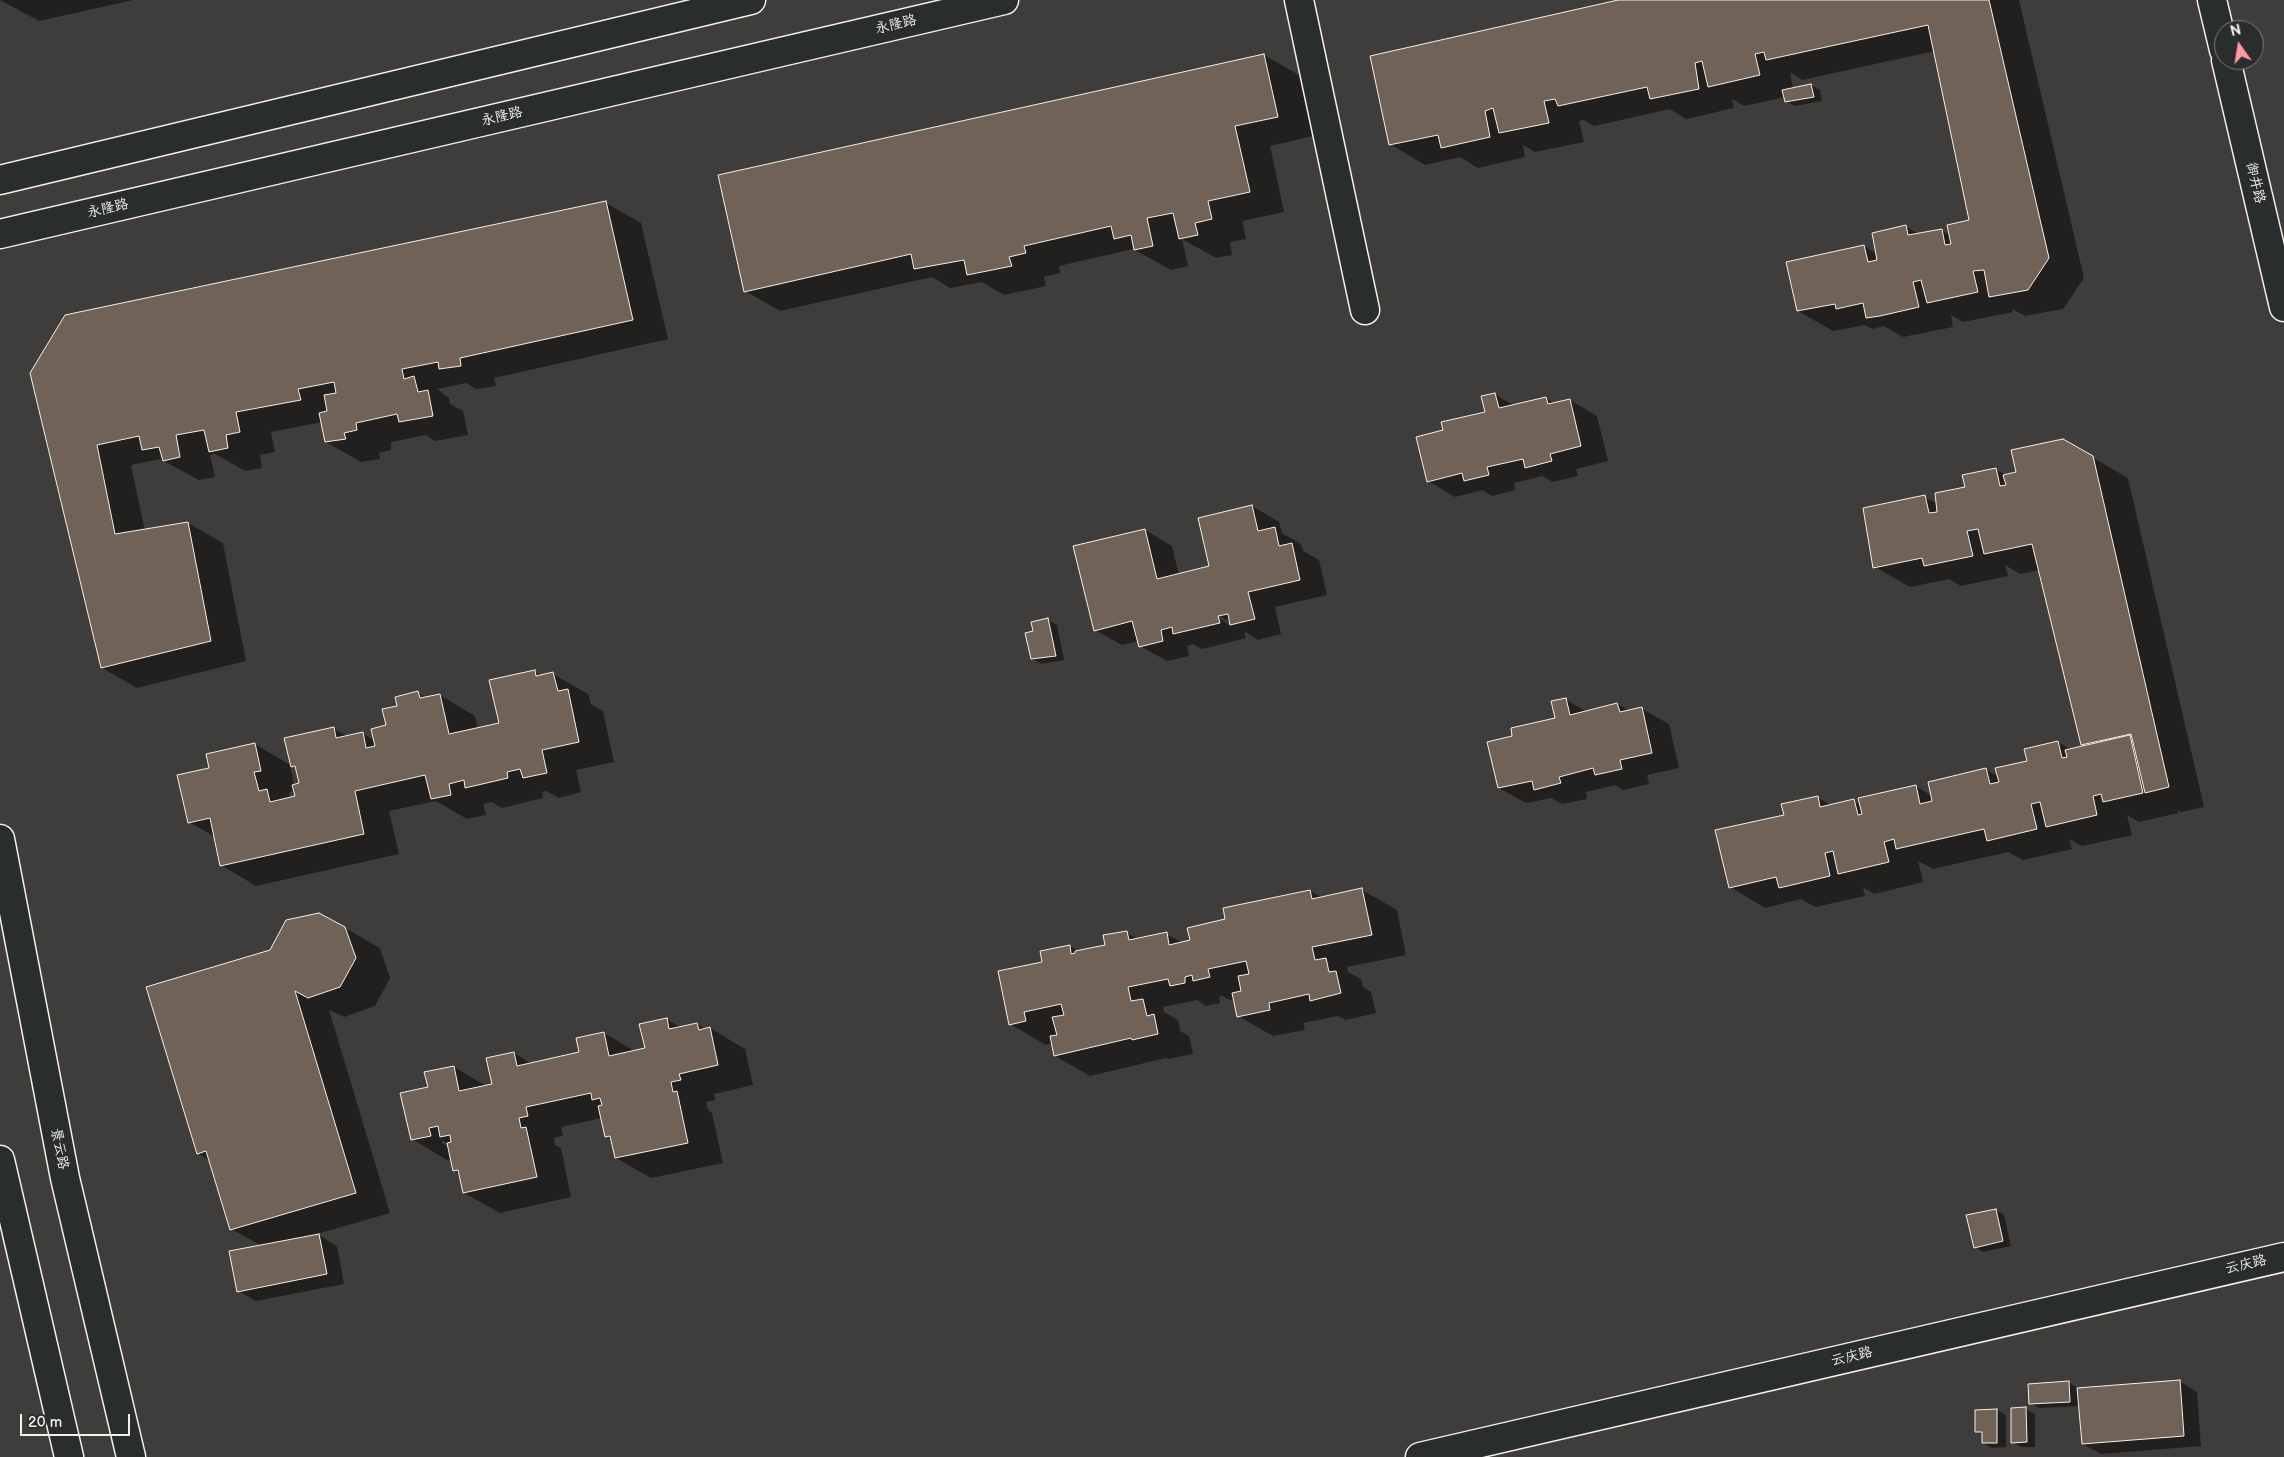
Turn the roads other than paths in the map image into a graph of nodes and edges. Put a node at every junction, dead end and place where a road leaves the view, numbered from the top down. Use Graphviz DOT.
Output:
graph roads {
  1 [pos="751,0"];
  2 [pos="1004,0"];
  3 [pos="1300,0"];
  4 [pos="2212,0"];
  5 [pos="2217,20"];
  6 [pos="2228,70"];
  7 [pos="0,180"];
  8 [pos="0,234"];
  9 [pos="2284,307"];
  10 [pos="1365,310"];
  11 [pos="0,839"];
  12 [pos="0,1160"];
  13 [pos="2284,1257"];
  14 [pos="69,1457"];
  15 [pos="131,1457"];
  16 [pos="1420,1457"];
  1 -- 7 [label="street"];
  2 -- 8 [label="street, 永隆路"];
  3 -- 10 [label="street"];
  4 -- 5 [label="street"];
  6 -- 9 [label="street, 御井路"];
  11 -- 15 [label="street, 景云路"];
  12 -- 14 [label="street"];
  13 -- 16 [label="street, 云庆路"];
}
